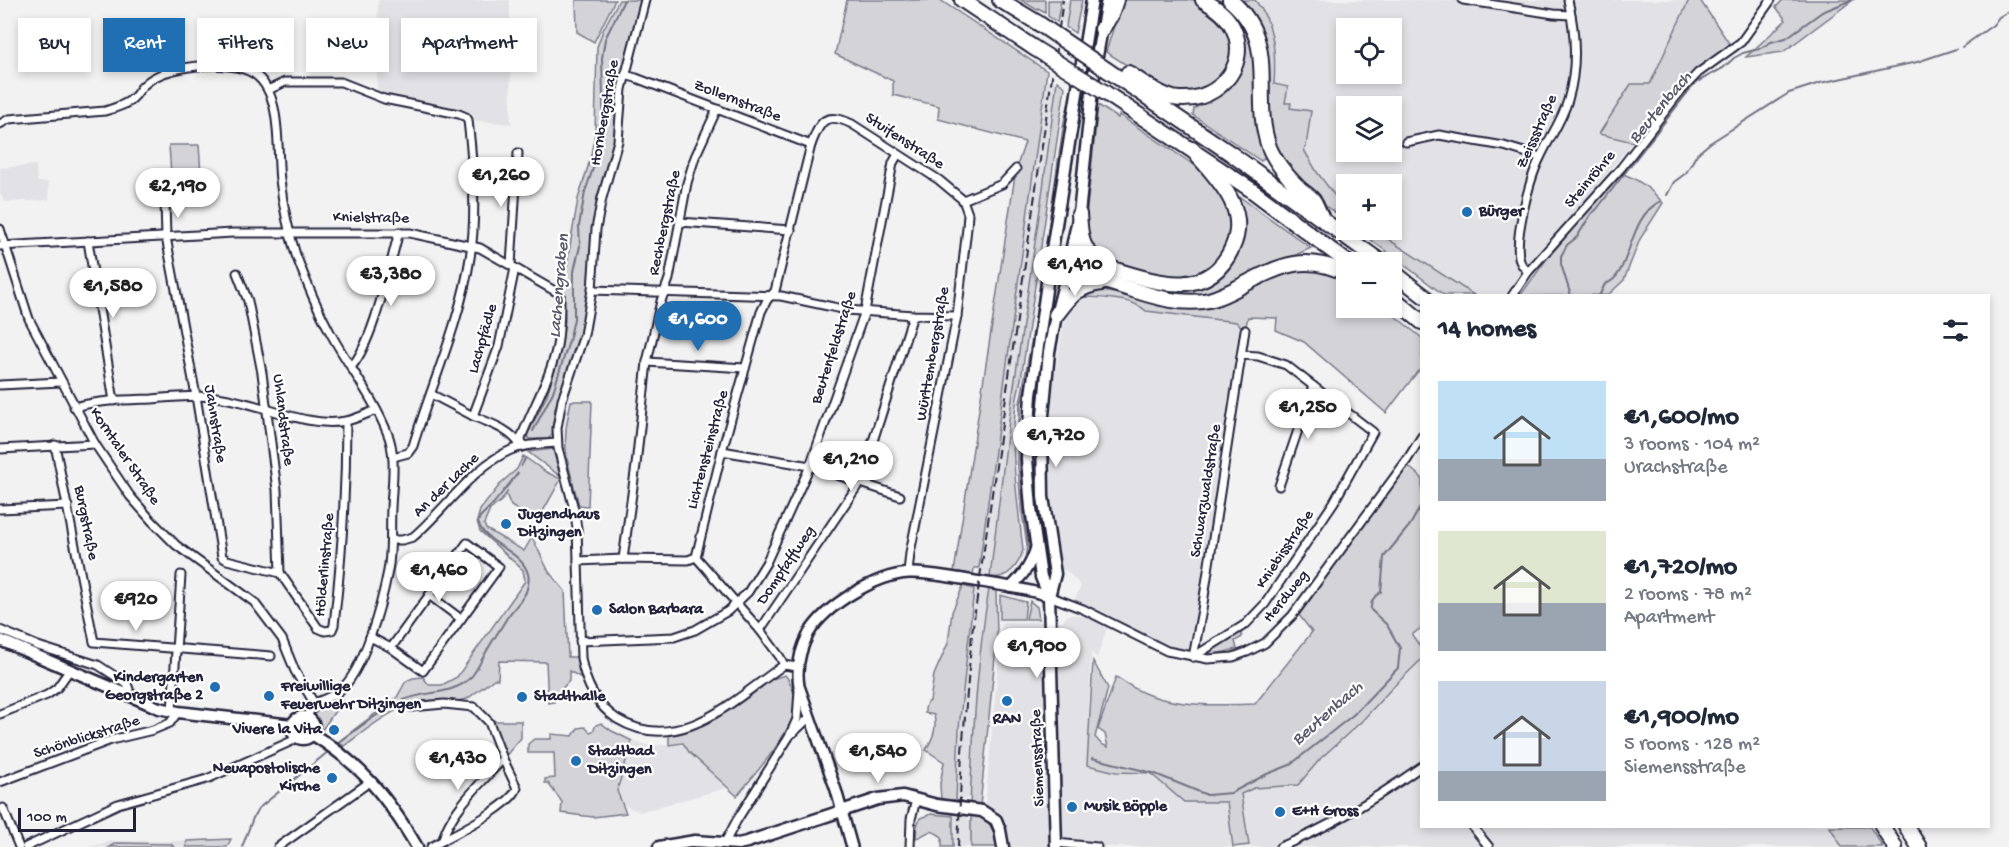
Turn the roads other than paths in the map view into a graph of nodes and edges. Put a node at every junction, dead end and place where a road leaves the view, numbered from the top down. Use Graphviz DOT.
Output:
graph roads {
  1 [pos="645,0"];
  2 [pos="962,0"];
  3 [pos="1000,0"];
  4 [pos="1092,0"];
  5 [pos="1107,0"];
  6 [pos="1116,0"];
  7 [pos="1203,0"];
  8 [pos="1230,0"];
  9 [pos="1463,0"];
  10 [pos="1568,0"];
  11 [pos="1772,0"];
  12 [pos="1571,15"];
  13 [pos="1102,28"];
  14 [pos="1108,65"];
  15 [pos="626,75"];
  16 [pos="268,90"];
  17 [pos="717,109"];
  18 [pos="0,124"];
  19 [pos="1406,142"];
  20 [pos="811,145"];
  21 [pos="1192,149"];
  22 [pos="518,153"];
  23 [pos="898,154"];
  24 [pos="1540,157"];
  25 [pos="1016,169"];
  26 [pos="963,200"];
  27 [pos="165,201"];
  28 [pos="1078,213"];
  29 [pos="1322,218"];
  30 [pos="680,222"];
  31 [pos="0,229"];
  32 [pos="791,230"];
  33 [pos="289,231"];
  34 [pos="399,232"];
  35 [pos="166,237"];
  36 [pos="88,241"];
  37 [pos="472,245"];
  38 [pos="3,246"];
  39 [pos="1368,252"];
  40 [pos="1336,254"];
  41 [pos="1050,261"];
  42 [pos="1068,266"];
  43 [pos="513,267"];
  44 [pos="1336,269"];
  45 [pos="1528,272"];
  46 [pos="237,273"];
  47 [pos="1111,276"];
  48 [pos="1402,279"];
  49 [pos="592,290"];
  50 [pos="664,292"];
  51 [pos="1421,294"];
  52 [pos="1513,294"];
  53 [pos="771,296"];
  54 [pos="1402,305"];
  55 [pos="865,311"];
  56 [pos="913,315"];
  57 [pos="1056,315"];
  58 [pos="957,316"];
  59 [pos="1420,320"];
  60 [pos="1245,330"];
  61 [pos="1242,355"];
  62 [pos="647,362"];
  63 [pos="352,366"];
  64 [pos="745,368"];
  65 [pos="62,382"];
  66 [pos="0,385"];
  67 [pos="1313,386"];
  68 [pos="431,394"];
  69 [pos="196,396"];
  70 [pos="114,401"];
  71 [pos="74,407"];
  72 [pos="266,408"];
  73 [pos="376,410"];
  74 [pos="1029,415"];
  75 [pos="473,416"];
  76 [pos="346,421"];
  77 [pos="1042,426"];
  78 [pos="1420,439"];
  79 [pos="557,443"];
  80 [pos="96,444"];
  81 [pos="55,445"];
  82 [pos="522,447"];
  83 [pos="0,449"];
  84 [pos="722,451"];
  85 [pos="393,458"];
  86 [pos="810,466"];
  87 [pos="860,482"];
  88 [pos="1279,486"];
  89 [pos="900,496"];
  90 [pos="68,506"];
  91 [pos="0,509"];
  92 [pos="391,540"];
  93 [pos="1037,546"];
  94 [pos="696,557"];
  95 [pos="622,559"];
  96 [pos="578,561"];
  97 [pos="280,573"];
  98 [pos="908,573"];
  99 [pos="181,574"];
  100 [pos="1011,586"];
  101 [pos="429,595"];
  102 [pos="1049,596"];
  103 [pos="737,604"];
  104 [pos="462,620"];
  105 [pos="0,630"];
  106 [pos="760,630"];
  107 [pos="370,637"];
  108 [pos="0,640"];
  109 [pos="580,641"];
  110 [pos="176,648"];
  111 [pos="391,648"];
  112 [pos="272,656"];
  113 [pos="1193,657"];
  114 [pos="784,665"];
  115 [pos="797,667"];
  116 [pos="69,671"];
  117 [pos="799,686"];
  118 [pos="129,696"];
  119 [pos="314,703"];
  120 [pos="411,707"];
  121 [pos="175,712"];
  122 [pos="0,714"];
  123 [pos="307,717"];
  124 [pos="810,717"];
  125 [pos="294,731"];
  126 [pos="312,734"];
  127 [pos="789,737"];
  128 [pos="503,759"];
  129 [pos="1420,767"];
  130 [pos="371,781"];
  131 [pos="0,782"];
  132 [pos="916,800"];
  133 [pos="3,808"];
  134 [pos="842,810"];
  135 [pos="1474,828"];
  136 [pos="1883,828"];
  137 [pos="1907,828"];
  138 [pos="443,840"];
  139 [pos="1300,843"];
  140 [pos="724,845"];
  141 [pos="1056,845"];
  142 [pos="19,847"];
  143 [pos="26,847"];
  144 [pos="278,847"];
  145 [pos="417,847"];
  146 [pos="431,847"];
  147 [pos="659,847"];
  148 [pos="852,847"];
  149 [pos="910,847"];
  150 [pos="1003,847"];
  151 [pos="1097,847"];
  152 [pos="1280,847"];
  153 [pos="1489,847"];
  154 [pos="1894,847"];
  155 [pos="1919,847"];
  1 -- 15 [label="street, Hornbergstraße"];
  2 -- 21 [label="highway, bridge"];
  3 -- 14 [label="highway, bridge"];
  4 -- 41 [label="main road"];
  5 -- 13 [label="main road"];
  6 -- 13 [label="highway"];
  7 -- 14 [label="highway"];
  8 -- 29 [label="highway"];
  9 -- 12 [label="street"];
  10 -- 12 [label="street, Zeissstraße"];
  11 -- 45 [label="street, Steinröhre"];
  12 -- 24 [label="street, Zeissstraße"];
  13 -- 28 [label="main road"];
  14 -- 29 [label="highway"];
  15 -- 17 [label="street, Zollernstraße"];
  15 -- 49 [label="street, Hornbergstraße"];
  16 -- 18 [label="street"];
  16 -- 33 [label="street"];
  16 -- 37 [label="street"];
  17 -- 20 [label="street, Zollernstraße"];
  17 -- 30 [label="street, Rechbergstraße"];
  19 -- 24 [label="street"];
  20 -- 23 [label="street, Stuifenstraße"];
  20 -- 32 [label="street, Lichtensteinstraße"];
  21 -- 40 [label="highway"];
  21 -- 47 [label="highway"];
  22 -- 43 [label="street, Lachpfädle"];
  23 -- 26 [label="street, Stuifenstraße"];
  23 -- 55 [label="street, Beutenfeldstraße"];
  24 -- 45 [label="street, Zeissstraße"];
  25 -- 26 [label="street"];
  26 -- 58 [label="street, Württembergstraße"];
  27 -- 35 [label="street"];
  28 -- 42 [label="main road"];
  28 -- 47 [label="highway"];
  29 -- 39 [label="highway"];
  30 -- 32 [label="street"];
  30 -- 50 [label="street, Rechbergstraße"];
  31 -- 38 [label="street, Korntaler Straße"];
  32 -- 53 [label="street, Lichtensteinstraße"];
  33 -- 34 [label="street, Knielstraße"];
  33 -- 35 [label="street, Knielstraße"];
  33 -- 63 [label="street"];
  34 -- 37 [label="street, Knielstraße"];
  34 -- 63 [label="street"];
  35 -- 36 [label="street, Knielstraße"];
  35 -- 69 [label="street, Jahnstraße"];
  36 -- 38 [label="street, Knielstraße"];
  36 -- 70 [label="street"];
  37 -- 43 [label="street, Knielstraße"];
  37 -- 68 [label="street"];
  38 -- 65 [label="street, Korntaler Straße"];
  41 -- 42 [label="highway"];
  41 -- 74 [label="main road"];
  42 -- 47 [label="highway"];
  42 -- 57 [label="main road"];
  43 -- 75 [label="street, Lachpfädle"];
  43 -- 82 [label="street, Knielstraße"];
  44 -- 47 [label="highway"];
  45 -- 52 [label="street"];
  46 -- 72 [label="street, Uhlandstraße"];
  47 -- 57 [label="highway"];
  48 -- 51 [label="highway"];
  49 -- 50 [label="street"];
  49 -- 79 [label="street, Hornbergstraße"];
  50 -- 53 [label="street"];
  50 -- 62 [label="street, Rechbergstraße"];
  53 -- 55 [label="street"];
  53 -- 64 [label="street, Lichtensteinstraße"];
  54 -- 59 [label="highway"];
  55 -- 56 [label="street"];
  55 -- 86 [label="street, Beutenfeldstraße"];
  56 -- 58 [label="street"];
  56 -- 87 [label="street, Dompfaffweg"];
  57 -- 77 [label="main road"];
  58 -- 98 [label="street, Württembergstraße"];
  60 -- 61 [label="street, Schwarzwaldstraße"];
  61 -- 67 [label="street"];
  61 -- 113 [label="street, Schwarzwaldstraße"];
  62 -- 64 [label="street"];
  62 -- 95 [label="street, Rechbergstraße"];
  63 -- 73 [label="street"];
  64 -- 84 [label="street, Lichtensteinstraße"];
  65 -- 66 [label="street"];
  65 -- 71 [label="street, Korntaler Straße"];
  67 -- 88 [label="street"];
  67 -- 113 [label="street, Kniebisstraße"];
  68 -- 75 [label="street"];
  68 -- 85 [label="street"];
  69 -- 70 [label="street"];
  69 -- 72 [label="street"];
  69 -- 97 [label="street, Jahnstraße"];
  70 -- 71 [label="street"];
  71 -- 80 [label="street, Korntaler Straße"];
  72 -- 76 [label="street"];
  72 -- 97 [label="street, Uhlandstraße"];
  73 -- 76 [label="street"];
  73 -- 85 [label="street"];
  74 -- 77 [label="main road"];
  74 -- 93 [label="main road"];
  75 -- 82 [label="street"];
  76 -- 97 [label="street, Hölderlinstraße"];
  77 -- 102 [label="main road"];
  78 -- 113 [label="street, Herdweg"];
  79 -- 82 [label="street, An der Lache"];
  79 -- 96 [label="street, Hornbergstraße"];
  80 -- 81 [label="street"];
  80 -- 119 [label="street, Korntaler Straße"];
  81 -- 83 [label="street"];
  81 -- 90 [label="street, Burgstraße"];
  82 -- 92 [label="street, An der Lache"];
  84 -- 86 [label="street"];
  84 -- 94 [label="street, Lichtensteinstraße"];
  85 -- 92 [label="street"];
  86 -- 87 [label="street"];
  86 -- 103 [label="street, Beutenfeldstraße"];
  87 -- 89 [label="street"];
  87 -- 106 [label="street, Dompfaffweg"];
  90 -- 91 [label="street"];
  90 -- 110 [label="street, Burgstraße"];
  92 -- 107 [label="street"];
  93 -- 100 [label="street"];
  93 -- 102 [label="main road"];
  94 -- 95 [label="street"];
  94 -- 103 [label="street"];
  95 -- 96 [label="street"];
  96 -- 109 [label="street, Hornbergstraße"];
  98 -- 100 [label="street"];
  98 -- 115 [label="street"];
  99 -- 110 [label="street"];
  100 -- 102 [label="street"];
  101 -- 104 [label="street"];
  101 -- 104 [label="street"];
  101 -- 111 [label="street"];
  102 -- 113 [label="street, Herdweg"];
  102 -- 141 [label="main road, Siemensstraße"];
  103 -- 106 [label="street"];
  103 -- 109 [label="street, Beutenfeldstraße"];
  104 -- 111 [label="street"];
  105 -- 118 [label="street"];
  106 -- 114 [label="street"];
  107 -- 111 [label="street"];
  107 -- 119 [label="street"];
  108 -- 116 [label="main road"];
  109 -- 114 [label="street, Hornbergstraße"];
  110 -- 112 [label="street"];
  110 -- 121 [label="street"];
  114 -- 115 [label="street"];
  115 -- 117 [label="street"];
  116 -- 118 [label="main road"];
  116 -- 122 [label="street"];
  117 -- 124 [label="street"];
  117 -- 127 [label="street"];
  118 -- 121 [label="main road"];
  119 -- 123 [label="street"];
  120 -- 128 [label="street"];
  121 -- 125 [label="main road"];
  121 -- 131 [label="street, Schönblickstraße"];
  123 -- 125 [label="main road"];
  123 -- 126 [label="main road"];
  124 -- 127 [label="street"];
  124 -- 134 [label="street"];
  125 -- 126 [label="main road"];
  125 -- 143 [label="street"];
  126 -- 130 [label="main road"];
  127 -- 140 [label="street"];
  128 -- 138 [label="street"];
  128 -- 138 [label="street"];
  129 -- 139 [label="street"];
  130 -- 144 [label="street"];
  130 -- 145 [label="main road"];
  132 -- 134 [label="main road"];
  132 -- 149 [label="street"];
  132 -- 150 [label="main road"];
  133 -- 142 [label="street"];
  134 -- 140 [label="main road"];
  134 -- 148 [label="street"];
  135 -- 153 [label="street"];
  136 -- 154 [label="highway"];
  137 -- 155 [label="highway"];
  138 -- 146 [label="street"];
  139 -- 152 [label="street"];
  140 -- 147 [label="main road"];
  141 -- 151 [label="street"];
}
